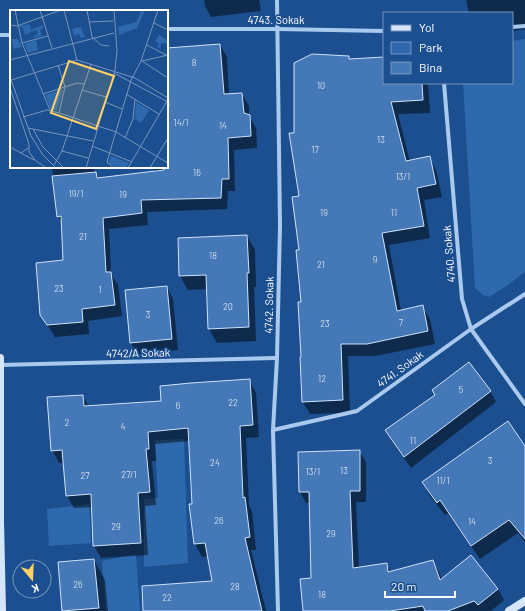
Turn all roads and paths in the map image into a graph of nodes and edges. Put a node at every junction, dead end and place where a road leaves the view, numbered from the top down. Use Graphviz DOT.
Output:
graph roads {
  1 [pos="277,0"];
  2 [pos="525,26"];
  3 [pos="513,27"];
  4 [pos="168,29"];
  5 [pos="277,29"];
  6 [pos="383,31"];
  7 [pos="444,84"];
  8 [pos="525,294"];
  9 [pos="471,329"];
  10 [pos="0,358"];
  11 [pos="277,358"];
  12 [pos="0,365"];
  13 [pos="525,404"];
  14 [pos="274,430"];
  15 [pos="525,601"];
  16 [pos="2,611"];
  17 [pos="278,611"];
  18 [pos="509,611"];
  1 -- 5 [label="street, 4742. Sokak"];
  2 -- 3 [label="street"];
  4 -- 5 [label="street, 4743. Sokak"];
  5 -- 6 [label="street, 4743. Sokak"];
  5 -- 11 [label="street, 4742. Sokak"];
  7 -- 9 [label="street, 4740. Sokak"];
  8 -- 9 [label="street, 4741. Sokak"];
  9 -- 13 [label="street, 4740. Sokak"];
  9 -- 14 [label="street, 4741. Sokak"];
  10 -- 12 [label="main road"];
  11 -- 12 [label="street, 4742/A Sokak"];
  11 -- 14 [label="street, 4742. Sokak"];
  12 -- 16 [label="main road"];
  14 -- 17 [label="street, 4742. Sokak"];
  15 -- 18 [label="main road"];
}
